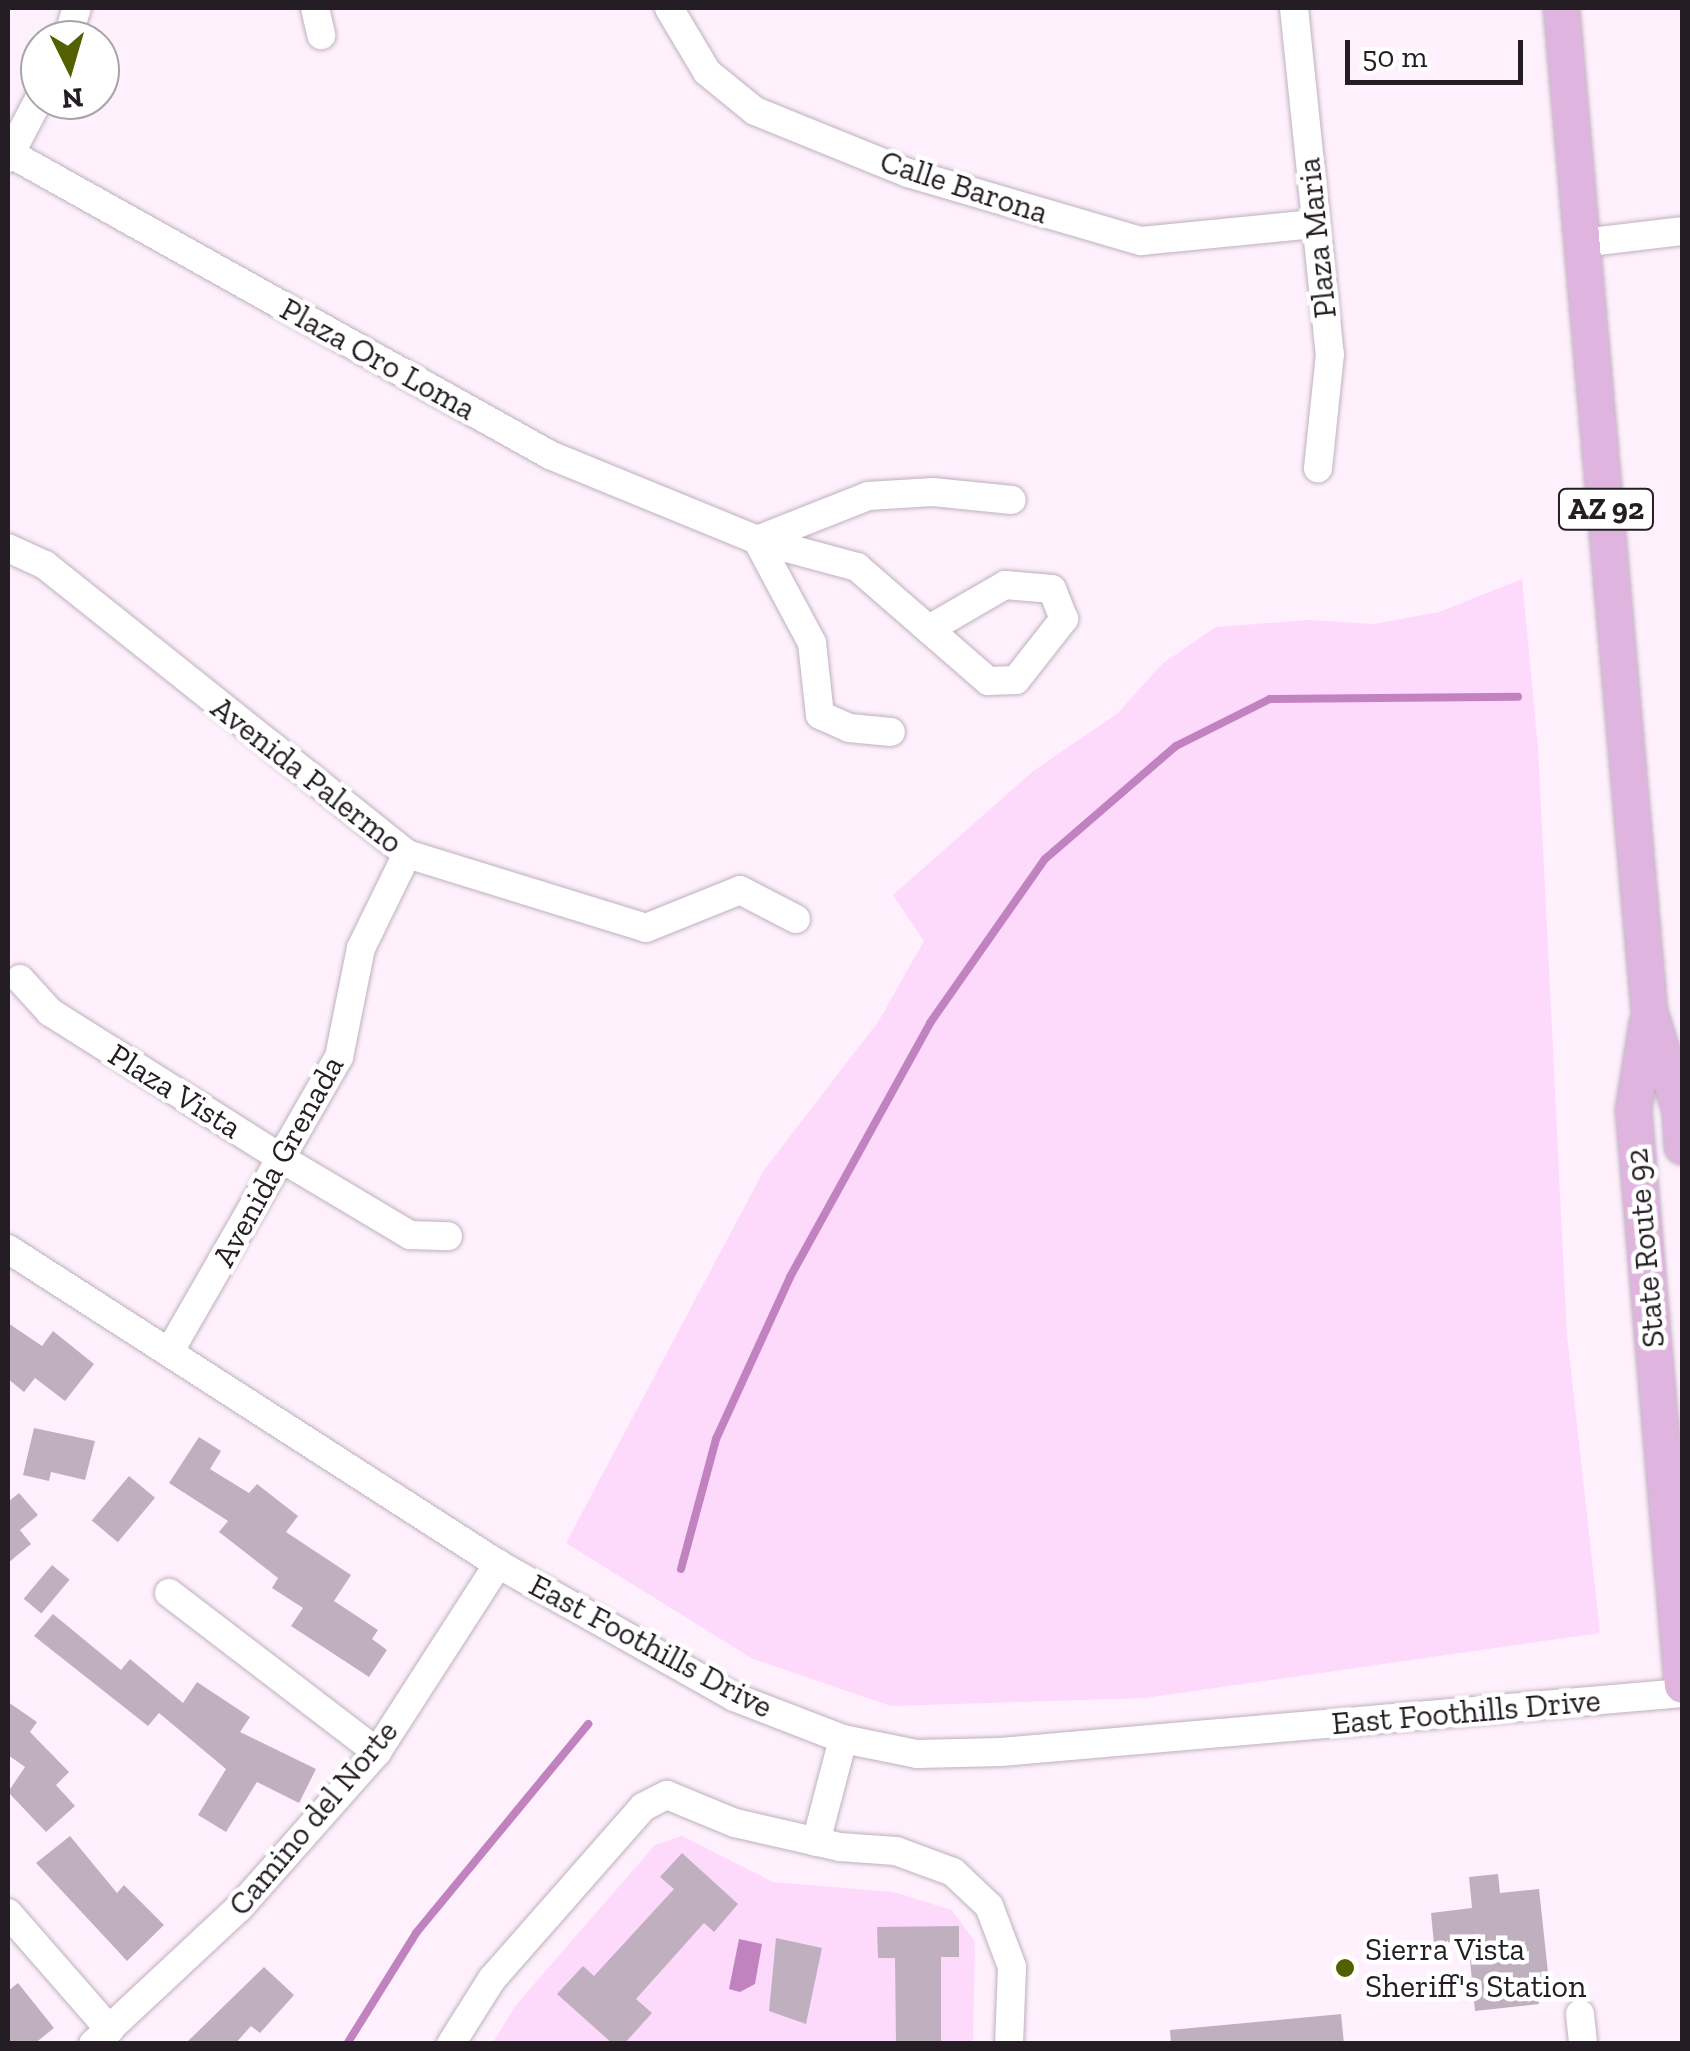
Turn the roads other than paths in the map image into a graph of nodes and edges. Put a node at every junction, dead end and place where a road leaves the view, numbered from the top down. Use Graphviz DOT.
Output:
graph roads {
  1 [pos="670,8"];
  2 [pos="1294,8"];
  3 [pos="1561,8"];
  4 [pos="28,120"];
  5 [pos="9,156"];
  6 [pos="1314,224"];
  7 [pos="1682,230"];
  8 [pos="1582,244"];
  9 [pos="1318,468"];
  10 [pos="1012,500"];
  11 [pos="757,540"];
  12 [pos="8,548"];
  13 [pos="929,630"];
  14 [pos="890,732"];
  15 [pos="407,854"];
  16 [pos="796,919"];
  17 [pos="20,979"];
  18 [pos="1649,1011"];
  19 [pos="1682,1146"];
  20 [pos="284,1160"];
  21 [pos="448,1236"];
  22 [pos="8,1249"];
  23 [pos="171,1349"];
  24 [pos="498,1564"];
  25 [pos="169,1593"];
  26 [pos="1682,1685"];
  27 [pos="1682,1693"];
  28 [pos="843,1739"];
  29 [pos="377,1752"];
  30 [pos="816,1842"];
  31 [pos="8,1913"];
  32 [pos="1580,2014"];
  33 [pos="102,2037"];
  34 [pos="450,2044"];
  35 [pos="1009,2044"];
  36 [pos="1583,2044"];
  1 -- 6 [label="street, Calle Barona"];
  2 -- 6 [label="street, Plaza Maria"];
  3 -- 8 [label="main road, AZ 92 / AZ 92"];
  4 -- 5 [label="street"];
  5 -- 11 [label="street, Plaza Oro Loma"];
  6 -- 9 [label="street, Plaza Maria"];
  7 -- 8 [label="street"];
  8 -- 18 [label="main road, AZ 92 / AZ 92"];
  10 -- 11 [label="street"];
  11 -- 13 [label="street, Plaza Oro Loma"];
  11 -- 14 [label="street"];
  12 -- 15 [label="street, Avenida Palermo"];
  13 -- 13 [label="street, Plaza Oro Loma"];
  15 -- 16 [label="street, Avenida Palermo"];
  15 -- 20 [label="street, Avenida Grenada"];
  17 -- 20 [label="street, Plaza Vista"];
  18 -- 19 [label="main road, State Route 92 / AZ 92"];
  18 -- 26 [label="main road, State Route 92 / AZ 92"];
  20 -- 21 [label="street, Plaza Vista"];
  20 -- 23 [label="street, Avenida Grenada"];
  22 -- 23 [label="street, East Foothills Drive"];
  23 -- 24 [label="street, East Foothills Drive"];
  24 -- 28 [label="street, East Foothills Drive"];
  24 -- 29 [label="street, Camino del Norte"];
  25 -- 29 [label="street"];
  27 -- 28 [label="street, East Foothills Drive"];
  28 -- 30 [label="street"];
  29 -- 33 [label="street, Camino del Norte"];
  30 -- 34 [label="street"];
  30 -- 35 [label="street"];
  31 -- 33 [label="street"];
  32 -- 36 [label="street"];
}
